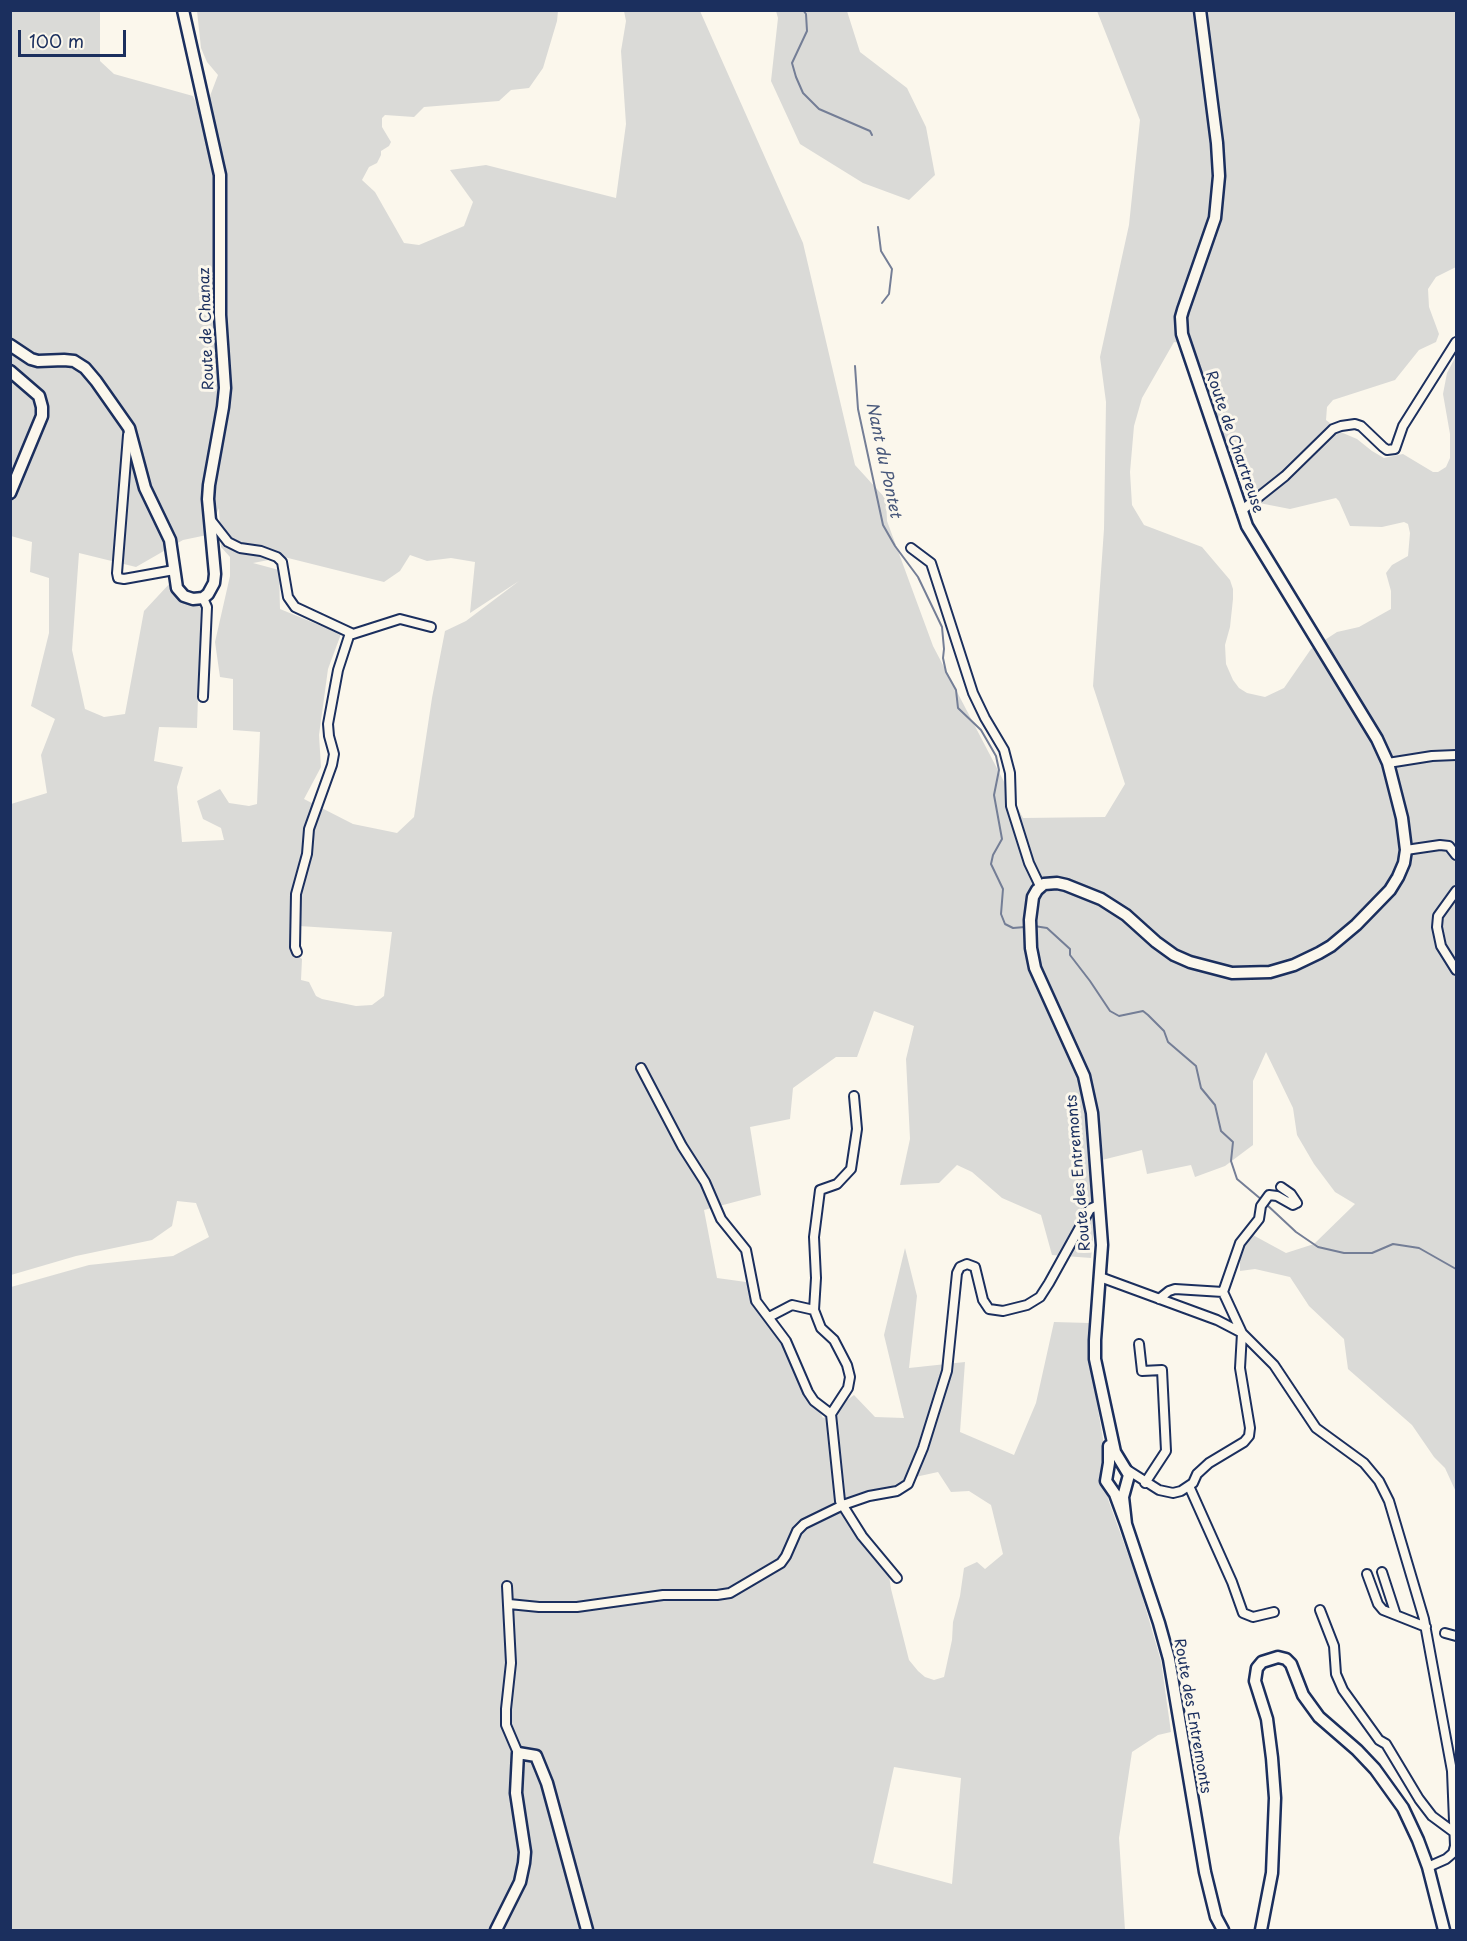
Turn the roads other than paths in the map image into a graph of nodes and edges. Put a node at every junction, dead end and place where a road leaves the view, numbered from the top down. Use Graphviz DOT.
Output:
graph roads {
  1 [pos="183,10"];
  2 [pos="1200,10"];
  3 [pos="1456,342"];
  4 [pos="10,345"];
  5 [pos="10,371"];
  6 [pos="129,428"];
  7 [pos="10,493"];
  8 [pos="1241,511"];
  9 [pos="210,519"];
  10 [pos="911,548"];
  11 [pos="174,570"];
  12 [pos="203,598"];
  13 [pos="431,627"];
  14 [pos="350,633"];
  15 [pos="203,697"];
  16 [pos="1456,755"];
  17 [pos="1388,763"];
  18 [pos="1406,850"];
  19 [pos="1456,855"];
  20 [pos="1040,886"];
  21 [pos="1456,891"];
  22 [pos="296,947"];
  23 [pos="1456,970"];
  24 [pos="641,1068"];
  25 [pos="854,1096"];
  26 [pos="1281,1186"];
  27 [pos="1099,1205"];
  28 [pos="1100,1277"];
  29 [pos="1222,1292"];
  30 [pos="1159,1299"];
  31 [pos="814,1310"];
  32 [pos="769,1317"];
  33 [pos="1242,1333"];
  34 [pos="1139,1344"];
  35 [pos="831,1414"];
  36 [pos="1108,1414"];
  37 [pos="1124,1468"];
  38 [pos="1108,1470"];
  39 [pos="1145,1483"];
  40 [pos="1127,1485"];
  41 [pos="1189,1486"];
  42 [pos="1111,1488"];
  43 [pos="843,1505"];
  44 [pos="1126,1524"];
  45 [pos="1382,1572"];
  46 [pos="1367,1574"];
  47 [pos="897,1578"];
  48 [pos="507,1586"];
  49 [pos="509,1604"];
  50 [pos="1320,1610"];
  51 [pos="1274,1612"];
  52 [pos="1396,1615"];
  53 [pos="1425,1627"];
  54 [pos="1445,1633"];
  55 [pos="1456,1636"];
  56 [pos="518,1753"];
  57 [pos="1455,1833"];
  58 [pos="1455,1855"];
  59 [pos="1428,1867"];
  60 [pos="1216,1917"];
  61 [pos="496,1930"];
  62 [pos="587,1930"];
  63 [pos="1216,1930"];
  64 [pos="1223,1930"];
  65 [pos="1261,1930"];
  66 [pos="1444,1930"];
  1 -- 9 [label="main road, Route de Chanaz"];
  2 -- 8 [label="main road, Route de Chartreuse"];
  3 -- 8 [label="street"];
  4 -- 6 [label="main road"];
  5 -- 7 [label="main road"];
  6 -- 11 [label="main road"];
  6 -- 11 [label="street"];
  8 -- 17 [label="main road, Route de Chartreuse"];
  9 -- 12 [label="main road, Route de Chanaz"];
  9 -- 14 [label="street"];
  10 -- 20 [label="street"];
  11 -- 12 [label="main road"];
  12 -- 15 [label="street"];
  13 -- 14 [label="street"];
  14 -- 22 [label="street"];
  16 -- 17 [label="street"];
  17 -- 18 [label="main road, Route de Chartreuse"];
  18 -- 19 [label="street"];
  18 -- 20 [label="main road"];
  20 -- 27 [label="main road, Route des Entremonts"];
  21 -- 23 [label="street"];
  24 -- 32 [label="street"];
  25 -- 31 [label="street"];
  26 -- 29 [label="street"];
  27 -- 28 [label="main road, Route des Entremonts"];
  27 -- 43 [label="street"];
  28 -- 30 [label="street"];
  28 -- 36 [label="main road, Route des Entremonts"];
  29 -- 30 [label="street"];
  29 -- 33 [label="street"];
  30 -- 33 [label="street"];
  31 -- 32 [label="street"];
  31 -- 35 [label="street"];
  32 -- 35 [label="street"];
  33 -- 41 [label="street"];
  33 -- 53 [label="street"];
  34 -- 39 [label="street"];
  35 -- 43 [label="street"];
  36 -- 37 [label="main road, Route des Entremonts"];
  36 -- 38 [label="main road, Route des Entremonts"];
  37 -- 38 [label="main road"];
  37 -- 39 [label="street"];
  37 -- 40 [label="main road, Route des Entremonts"];
  38 -- 42 [label="main road, Route des Entremonts"];
  39 -- 40 [label="street"];
  39 -- 41 [label="street"];
  40 -- 42 [label="main road"];
  40 -- 44 [label="main road, Route des Entremonts"];
  41 -- 51 [label="street"];
  42 -- 44 [label="main road, Route des Entremonts"];
  43 -- 47 [label="street"];
  43 -- 49 [label="street"];
  44 -- 60 [label="main road, Route des Entremonts"];
  45 -- 52 [label="street"];
  46 -- 52 [label="street"];
  48 -- 49 [label="street"];
  49 -- 56 [label="street"];
  50 -- 57 [label="street"];
  52 -- 53 [label="street"];
  53 -- 57 [label="street"];
  54 -- 55 [label="street"];
  56 -- 61 [label="main road"];
  56 -- 62 [label="main road"];
  57 -- 58 [label="street"];
  58 -- 59 [label="street"];
  59 -- 65 [label="main road"];
  59 -- 66 [label="main road"];
  60 -- 63 [label="main road, Route des Entremonts"];
  60 -- 64 [label="main road, Route des Entremonts"];
}
